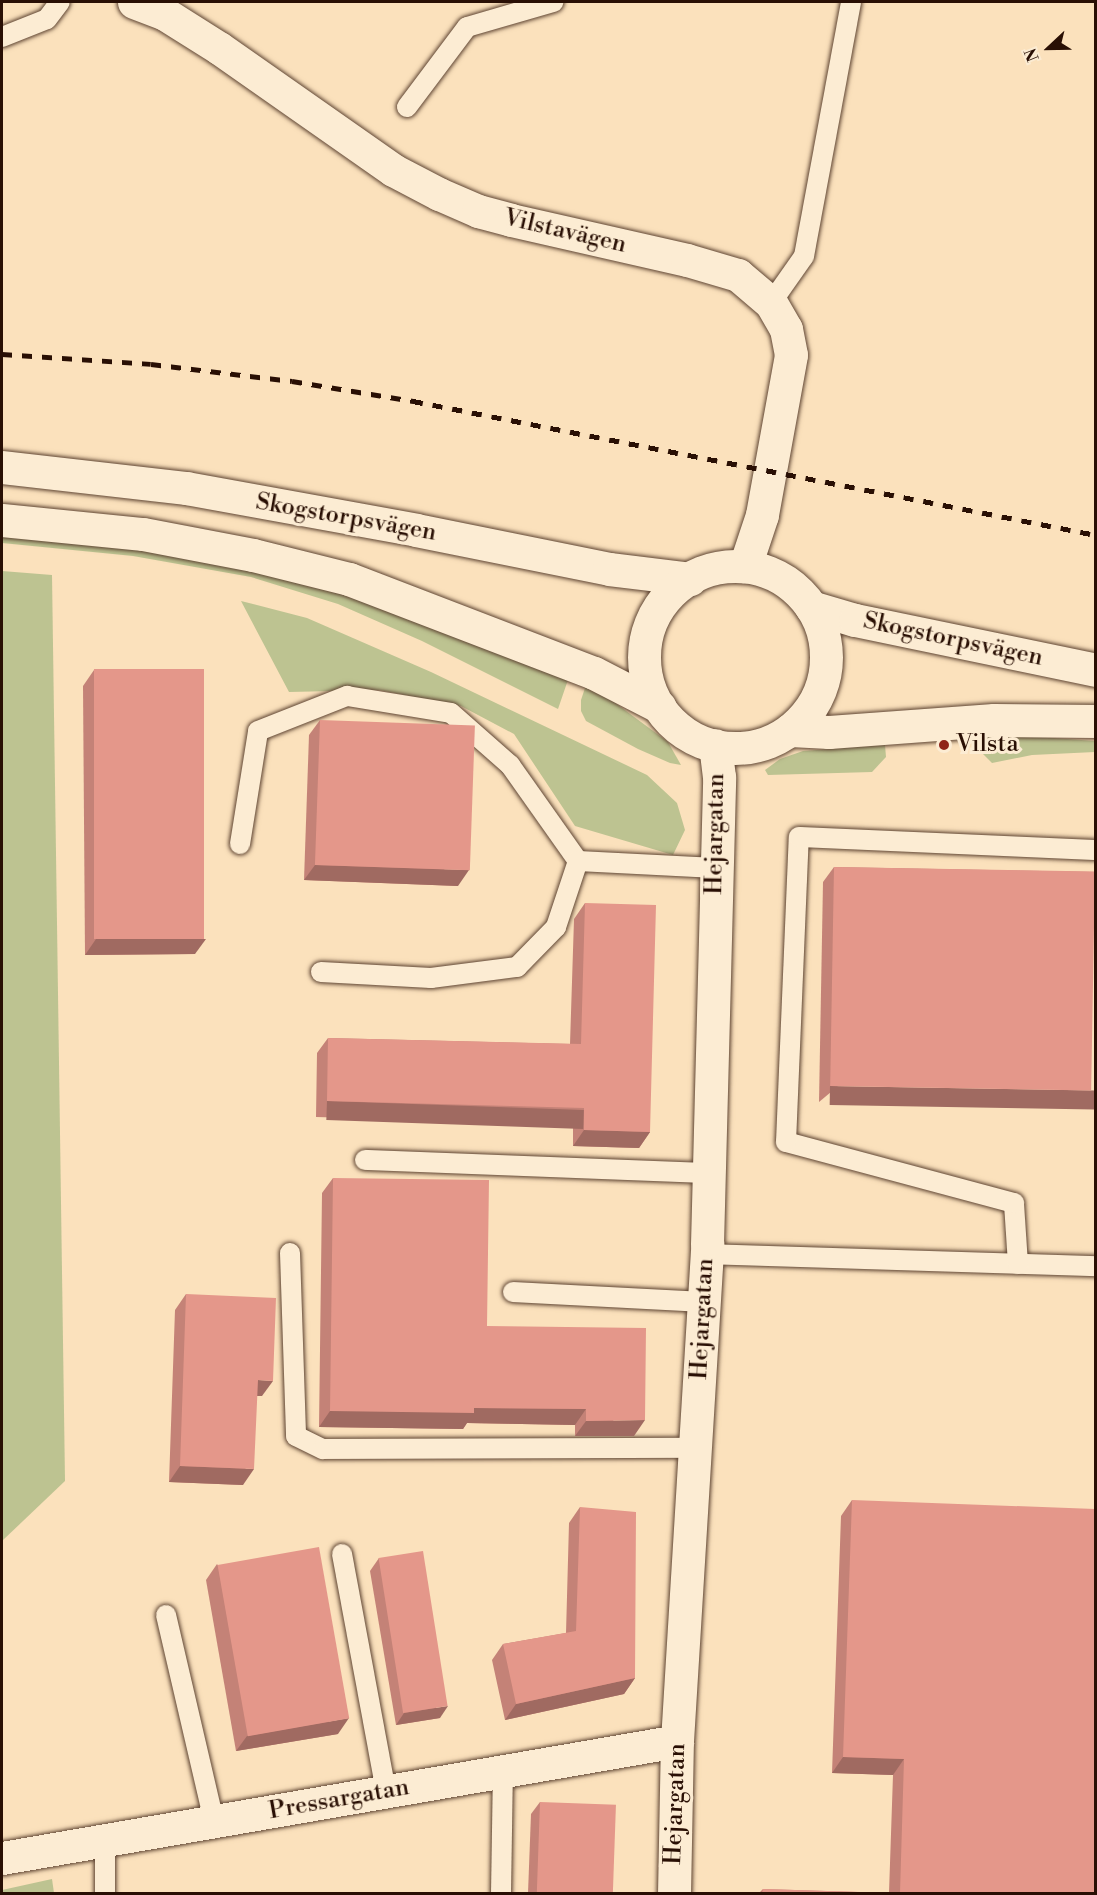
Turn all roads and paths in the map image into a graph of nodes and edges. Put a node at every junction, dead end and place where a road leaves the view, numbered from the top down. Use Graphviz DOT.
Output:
graph roads {
  1 [pos="60,2"];
  2 [pos="134,2"];
  3 [pos="553,2"];
  4 [pos="851,2"];
  5 [pos="2,37"];
  6 [pos="407,107"];
  7 [pos="771,303"];
  8 [pos="2,467"];
  9 [pos="2,520"];
  10 [pos="745,566"];
  11 [pos="690,579"];
  12 [pos="811,607"];
  13 [pos="1095,670"];
  14 [pos="660,706"];
  15 [pos="1095,721"];
  16 [pos="790,730"];
  17 [pos="715,745"];
  18 [pos="240,844"];
  19 [pos="1095,850"];
  20 [pos="578,861"];
  21 [pos="716,868"];
  22 [pos="321,972"];
  23 [pos="365,1160"];
  24 [pos="709,1173"];
  25 [pos="290,1253"];
  26 [pos="706,1254"];
  27 [pos="1018,1264"];
  28 [pos="1095,1266"];
  29 [pos="513,1292"];
  30 [pos="704,1302"];
  31 [pos="695,1448"];
  32 [pos="342,1554"];
  33 [pos="166,1616"];
  34 [pos="678,1741"];
  35 [pos="503,1772"];
  36 [pos="386,1792"];
  37 [pos="214,1822"];
  38 [pos="105,1840"];
  39 [pos="2,1858"];
  40 [pos="105,1893"];
  41 [pos="501,1893"];
  42 [pos="674,1893"];
  1 -- 5 [label="lane"];
  2 -- 7 [label="street, Vilstavägen"];
  3 -- 6 [label="lane"];
  4 -- 7 [label="lane"];
  7 -- 10 [label="street, Vilstavägen"];
  8 -- 11 [label="street, Skogstorpsvägen"];
  9 -- 14 [label="street"];
  10 -- 11 [label="street"];
  10 -- 12 [label="street"];
  11 -- 14 [label="street"];
  12 -- 13 [label="street, Skogstorpsvägen"];
  12 -- 16 [label="street"];
  14 -- 17 [label="street"];
  15 -- 16 [label="street"];
  16 -- 17 [label="street"];
  17 -- 21 [label="street, Hejargatan"];
  18 -- 20 [label="lane"];
  19 -- 27 [label="lane"];
  20 -- 21 [label="lane"];
  20 -- 22 [label="lane"];
  21 -- 24 [label="street, Hejargatan"];
  23 -- 24 [label="lane"];
  24 -- 26 [label="street, Hejargatan"];
  25 -- 31 [label="lane"];
  26 -- 27 [label="lane"];
  26 -- 30 [label="street, Hejargatan"];
  27 -- 28 [label="lane"];
  29 -- 30 [label="lane"];
  30 -- 31 [label="street, Hejargatan"];
  31 -- 34 [label="street, Hejargatan"];
  32 -- 36 [label="lane"];
  33 -- 37 [label="lane"];
  34 -- 35 [label="street, Pressargatan"];
  34 -- 42 [label="street, Hejargatan"];
  35 -- 36 [label="street, Pressargatan"];
  35 -- 41 [label="lane"];
  36 -- 37 [label="street, Pressargatan"];
  37 -- 38 [label="street, Pressargatan"];
  38 -- 39 [label="street, Pressargatan"];
  38 -- 40 [label="lane"];
}
